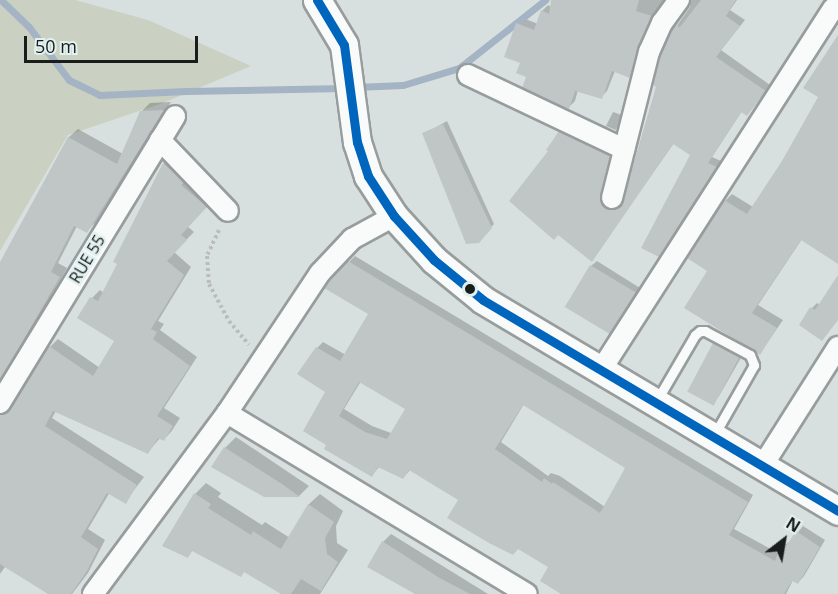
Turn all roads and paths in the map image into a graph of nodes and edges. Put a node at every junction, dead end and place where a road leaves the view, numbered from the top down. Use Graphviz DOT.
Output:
graph roads {
  1 [pos="317,0"];
  2 [pos="679,0"];
  3 [pos="831,7"];
  4 [pos="468,75"];
  5 [pos="175,116"];
  6 [pos="160,140"];
  7 [pos="624,149"];
  8 [pos="612,198"];
  9 [pos="228,211"];
  10 [pos="394,216"];
  11 [pos="838,347"];
  12 [pos="261,360"];
  13 [pos="601,370"];
  14 [pos="656,402"];
  15 [pos="0,403"];
  16 [pos="227,413"];
  17 [pos="714,436"];
  18 [pos="763,465"];
  19 [pos="838,511"];
  20 [pos="93,594"];
  21 [pos="526,594"];
  1 -- 10 [label="main road"];
  2 -- 7 [label="street"];
  3 -- 13 [label="street"];
  4 -- 7 [label="street"];
  5 -- 6 [label="street, RUE 55"];
  6 -- 9 [label="street"];
  6 -- 15 [label="street, RUE 55"];
  7 -- 8 [label="street"];
  9 -- 12 [label="path"];
  10 -- 12 [label="street"];
  10 -- 13 [label="main road"];
  11 -- 18 [label="street"];
  12 -- 16 [label="street"];
  13 -- 14 [label="main road"];
  14 -- 17 [label="main road"];
  14 -- 17 [label="lane"];
  16 -- 20 [label="street"];
  16 -- 21 [label="street"];
  17 -- 18 [label="main road"];
  18 -- 19 [label="main road"];
}
